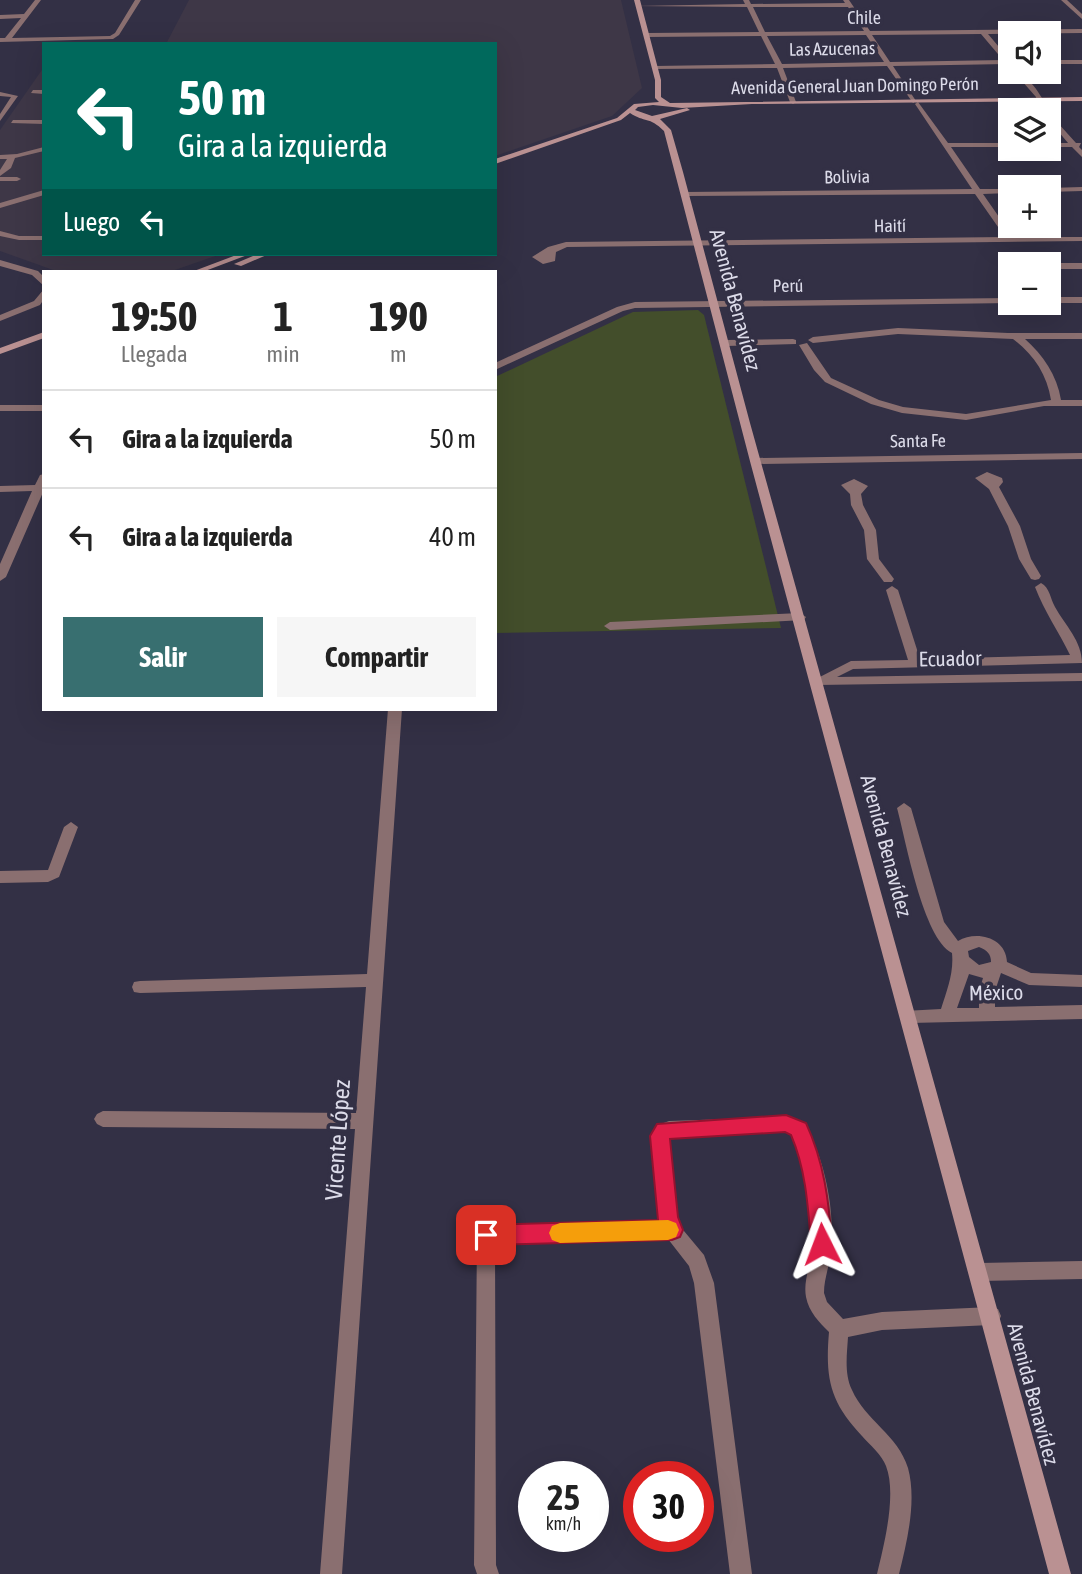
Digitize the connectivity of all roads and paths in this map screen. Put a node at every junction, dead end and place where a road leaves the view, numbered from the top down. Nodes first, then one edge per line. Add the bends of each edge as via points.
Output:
1 (38, 0) edge
2 (138, 0) edge
3 (629, 0) edge
4 (1064, 0) edge
5 (847, 2) edge
6 (638, 3) edge
7 (747, 3) edge
8 (26, 16) junction
9 (0, 17) edge
10 (1082, 17) edge
11 (1082, 30) edge
12 (867, 32) junction
13 (983, 32) junction
14 (763, 33) junction
15 (647, 35) junction
16 (4, 40) edge
17 (998, 50) edge
18 (1061, 62) edge
19 (1082, 62) edge
20 (998, 63) edge
21 (889, 64) junction
22 (778, 65) junction
23 (655, 68) junction
24 (648, 77) dead end
25 (1027, 84) edge
26 (647, 91) dead end
27 (33, 92) dead end
28 (42, 92) edge
29 (0, 94) edge
30 (1038, 98) edge
31 (1061, 100) edge
32 (1082, 100) edge
33 (998, 101) edge
34 (793, 102) junction
35 (916, 102) junction
36 (640, 104) junction
37 (668, 105) junction
38 (632, 111) junction
39 (673, 114) junction
40 (651, 117) junction
41 (0, 119) edge
42 (13, 122) dead end
43 (42, 122) edge
44 (1061, 127) edge
45 (667, 130) junction
46 (947, 145) junction
47 (998, 145) edge
48 (1078, 145) edge
49 (42, 150) edge
50 (1082, 155) edge
51 (0, 157) edge
52 (12, 157) junction
53 (497, 161) edge
54 (497, 168) edge
55 (0, 176) edge
56 (17, 179) dead end
57 (1061, 190) edge
58 (1082, 190) edge
59 (977, 191) junction
60 (998, 191) edge
61 (42, 193) edge
62 (685, 194) junction
63 (0, 206) edge
64 (0, 233) edge
65 (42, 238) edge
66 (1082, 239) edge
67 (1011, 240) junction
68 (699, 245) junction
69 (551, 249) dead end
70 (240, 256) edge
71 (259, 256) edge
72 (0, 263) edge
73 (1061, 266) edge
74 (1082, 266) edge
75 (201, 270) edge
76 (220, 270) edge
77 (42, 281) edge
78 (42, 295) edge
79 (1061, 300) edge
80 (1082, 300) edge
81 (998, 301) edge
82 (714, 305) junction
83 (0, 318) edge
84 (42, 328) edge
85 (42, 336) edge
86 (1015, 336) junction
87 (1082, 336) edge
88 (725, 341) junction
89 (801, 341) junction
90 (0, 343) edge
91 (0, 351) edge
92 (497, 366) edge
93 (1057, 402) junction
94 (1082, 403) edge
95 (0, 408) edge
96 (42, 408) edge
97 (1082, 456) edge
98 (755, 461) junction
99 (41, 483) edge
100 (993, 487) dead end
101 (0, 489) edge
102 (855, 493) dead end
103 (3, 564) edge
104 (0, 577) edge
105 (800, 617) junction
106 (610, 626) dead end
107 (1080, 659) edge
108 (915, 662) junction
109 (1082, 677) edge
110 (818, 681) junction
111 (395, 711) edge
112 (904, 808) dead end
113 (71, 827) dead end
114 (0, 877) edge
115 (961, 954) junction
116 (997, 967) junction
117 (375, 980) junction
118 (1082, 981) edge
119 (140, 987) dead end
120 (1082, 1012) edge
121 (989, 1014) junction
122 (947, 1015) junction
123 (911, 1016) junction
124 (103, 1119) dead end
125 (364, 1121) junction
126 (672, 1230) junction
127 (1082, 1270) edge
128 (979, 1272) junction
129 (990, 1316) junction
130 (839, 1329) junction
131 (331, 1574) edge
132 (488, 1574) edge
133 (741, 1574) edge
134 (888, 1574) edge
135 (1060, 1574) edge

1 - 8 street
2 - 16 street via 111,38
3 - 24 main road
4 - 10 street
5 - 7 street
5 - 12 street
6 - 7 street
6 - 15 main road
7 - 14 street
8 - 9 street
8 - 16 street
11 - 13 street, Chile
12 - 13 street, Chile
12 - 14 street, Chile
12 - 21 street
13 - 17 street
14 - 15 street, Chile
14 - 22 street
15 - 23 main road
18 - 19 street
20 - 21 street, Las Azucenas
21 - 22 street, Las Azucenas
21 - 35 street
22 - 23 street, Las Azucenas
22 - 34 street
23 - 37 main road via 658,98
25 - 30 street
26 - 36 main road
27 - 28 street
29 - 41 street via 15,96
31 - 32 main road, Avenida General Juan Domingo Perón
33 - 35 main road, Avenida General Juan Domingo Perón
34 - 35 main road, Avenida General Juan Domingo Perón
34 - 37 main road, Avenida General Juan Domingo Perón
35 - 39 main road, Avenida General Juan Domingo Perón via 723,106
35 - 46 street
36 - 37 main road, Avenida General Juan Domingo Perón
36 - 38 main road
37 - 39 main road via 675,109
38 - 40 main road
38 - 53 main road
39 - 40 main road, Avenida General Juan Domingo Perón
39 - 45 main road
40 - 45 main road, Avenida Benavídez
40 - 54 main road via 625,121
42 - 43 street
44 - 48 street
45 - 62 main road, Avenida Benavídez
46 - 47 street
46 - 59 street
48 - 50 street
49 - 52 street
51 - 52 street
52 - 55 street
55 - 56 street
57 - 58 street
59 - 60 street, Bolivia
59 - 62 street, Bolivia
59 - 67 street
61 - 63 street
62 - 68 main road, Avenida Benavídez
64 - 65 street
66 - 67 street, Haití
67 - 68 street, Haití
68 - 69 street, Haití via 566,245
68 - 82 main road, Avenida Benavídez
70 - 75 main road
71 - 76 main road
72 - 77 street via 35,273
73 - 74 street
78 - 83 street via 37,303
79 - 80 street
81 - 82 street, Perú
82 - 88 main road, Avenida Benavídez
82 - 92 street, Perú via 628,306
84 - 90 main road
85 - 91 main road
86 - 87 street
86 - 89 street via 898,331
86 - 93 street via 1045,369
88 - 89 street
88 - 98 main road, Avenida Benavídez
89 - 93 street via 828,380 895,408 966,417
93 - 94 street
95 - 96 street
97 - 98 street, Santa Fe
98 - 105 main road, Avenida Benavídez
99 - 101 street
99 - 103 street
100 - 107 street via 1048,606
102 - 108 street via 871,535 873,559 890,585
103 - 104 street
105 - 106 street
105 - 110 main road, Avenida Benavídez
107 - 108 street
108 - 110 street via 851,665
109 - 110 street, Ecuador
110 - 123 main road, Avenida Benavídez
111 - 117 street, Vicente López
112 - 115 street via 936,922 943,937
113 - 114 street via 54,873
115 - 116 street via 976,971
115 - 116 street via 967,943 986,943 999,956
115 - 122 street via 961,973
116 - 118 street via 1029,979
116 - 121 street via 985,1002
117 - 119 street
117 - 125 street, Vicente López
120 - 121 street, México
121 - 122 street, México
122 - 123 street, México
123 - 128 main road, Avenida Benavídez
124 - 125 street
125 - 131 street, Vicente López
126 - 130 street via 660,1136 664,1130 794,1126 803,1136 817,1190 822,1244 816,1301
126 - 132 street via 486,1235
126 - 133 street via 697,1261 704,1283
127 - 128 street
128 - 129 main road, Avenida Benavídez
129 - 130 street via 882,1321
129 - 135 main road, Avenida Benavídez
130 - 134 street via 840,1386 854,1411 893,1457 899,1474

